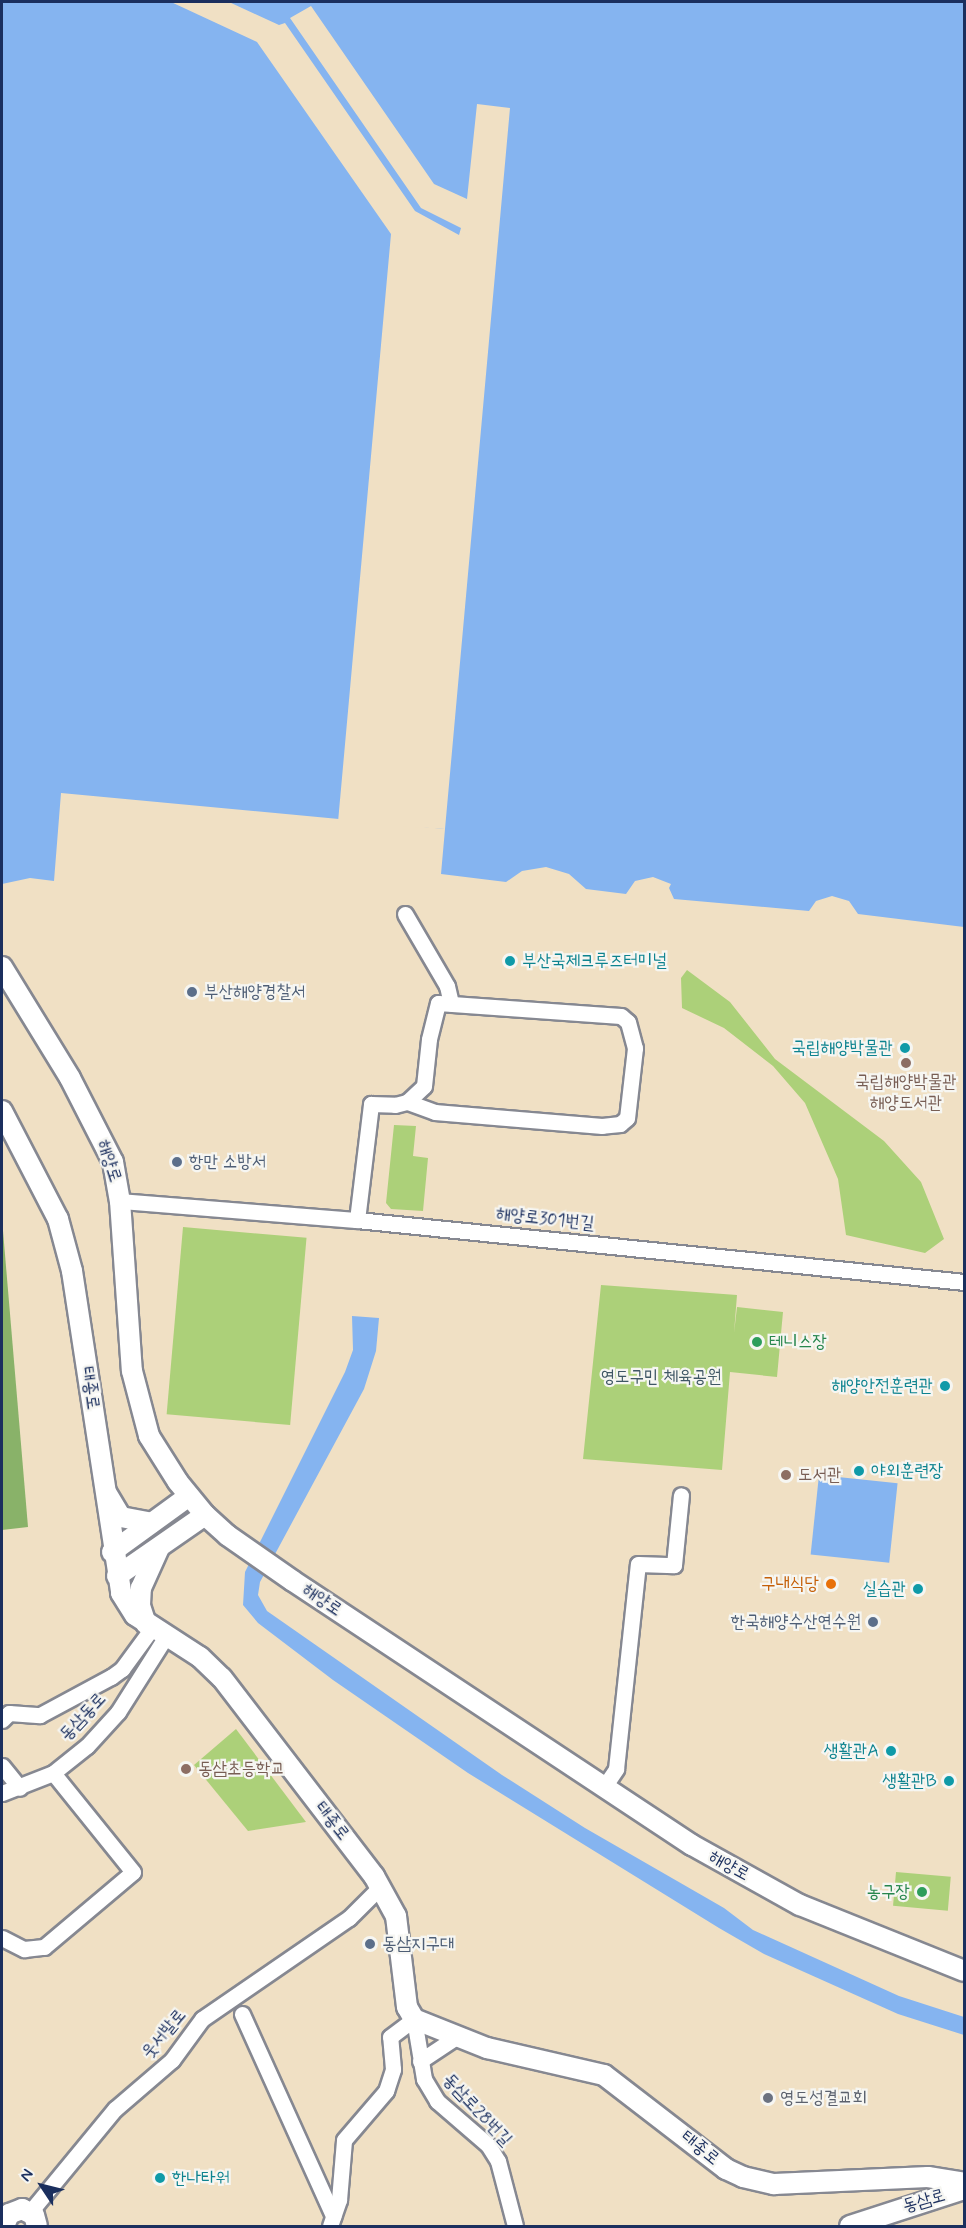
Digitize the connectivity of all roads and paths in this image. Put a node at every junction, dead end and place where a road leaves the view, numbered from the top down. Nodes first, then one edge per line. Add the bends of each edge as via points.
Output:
1 (405, 914) dead end
2 (2, 967) edge
3 (451, 1004) junction
4 (424, 1086) junction
5 (407, 1102) junction
6 (2, 1112) edge
7 (435, 1112) junction
8 (120, 1201) junction
9 (357, 1220) junction
10 (964, 1282) edge
11 (105, 1488) junction
12 (681, 1495) dead end
13 (189, 1496) junction
14 (205, 1515) junction
15 (151, 1523) junction
16 (161, 1545) junction
17 (112, 1552) junction
18 (117, 1576) junction
19 (155, 1629) junction
20 (2, 1720) edge
21 (2, 1766) edge
22 (52, 1773) junction
23 (604, 1787) junction
24 (20, 1788) junction
25 (2, 1793) edge
26 (381, 1886) junction
27 (2, 1938) edge
28 (964, 1971) edge
29 (242, 2014) dead end
30 (414, 2019) junction
31 (456, 2037) junction
32 (420, 2061) junction
33 (964, 2183) edge
34 (964, 2189) edge
35 (34, 2219) edge
36 (4, 2220) edge
37 (332, 2221) edge
38 (515, 2226) edge
39 (850, 2226) edge

1 - 3 street via 447,986
2 - 8 main road, 해양로 via 98,1129 113,1162
3 - 4 street via 438,1003
3 - 7 street via 621,1016 628,1022 635,1048 632,1091 627,1118 612,1127
4 - 5 street
4 - 7 street
5 - 7 street
5 - 9 street via 395,1106 371,1104
6 - 11 main road, 태종로 via 58,1219 74,1281
8 - 9 street, 해양로301번길
8 - 13 main road, 해양로 via 132,1371 149,1436
9 - 10 street, 해양로301번길
11 - 15 main road via 121,1516
11 - 17 main road, 태종로
12 - 23 street via 674,1566 638,1564 616,1769
13 - 14 main road, 해양로
13 - 15 main road
14 - 16 main road
14 - 23 main road, 해양로 via 293,1581
15 - 17 main road
16 - 18 main road
16 - 19 main road via 141,1588 140,1605
17 - 18 main road, 태종로
18 - 19 main road, 태종로 via 125,1600
19 - 20 street via 111,1677 40,1715 9,1713
19 - 22 street, 동삼동로 via 118,1712 87,1746
19 - 26 main road, 태종로 via 200,1658 222,1678
21 - 24 street
22 - 24 street, 동삼동로
22 - 27 street via 134,1872 44,1947 24,1949
23 - 28 main road, 해양로 via 692,1845 800,1905
24 - 25 street, 동삼동로
26 - 30 main road, 태종로 via 396,1916 407,2007
26 - 35 street, 웃서발로 via 349,1918 202,2019 172,2060 106,2119
29 - 37 street
30 - 31 main road, 태종로
30 - 32 street, 동삼로28번길
30 - 37 street via 390,2037 393,2069 386,2091 344,2140
31 - 32 street
31 - 33 main road, 태종로 via 486,2048 604,2075 726,2169 758,2182 928,2177
32 - 38 street, 동삼로28번길 via 430,2093 488,2145 498,2161
34 - 39 main road, 동삼로
35 - 36 main road via 17,2209

